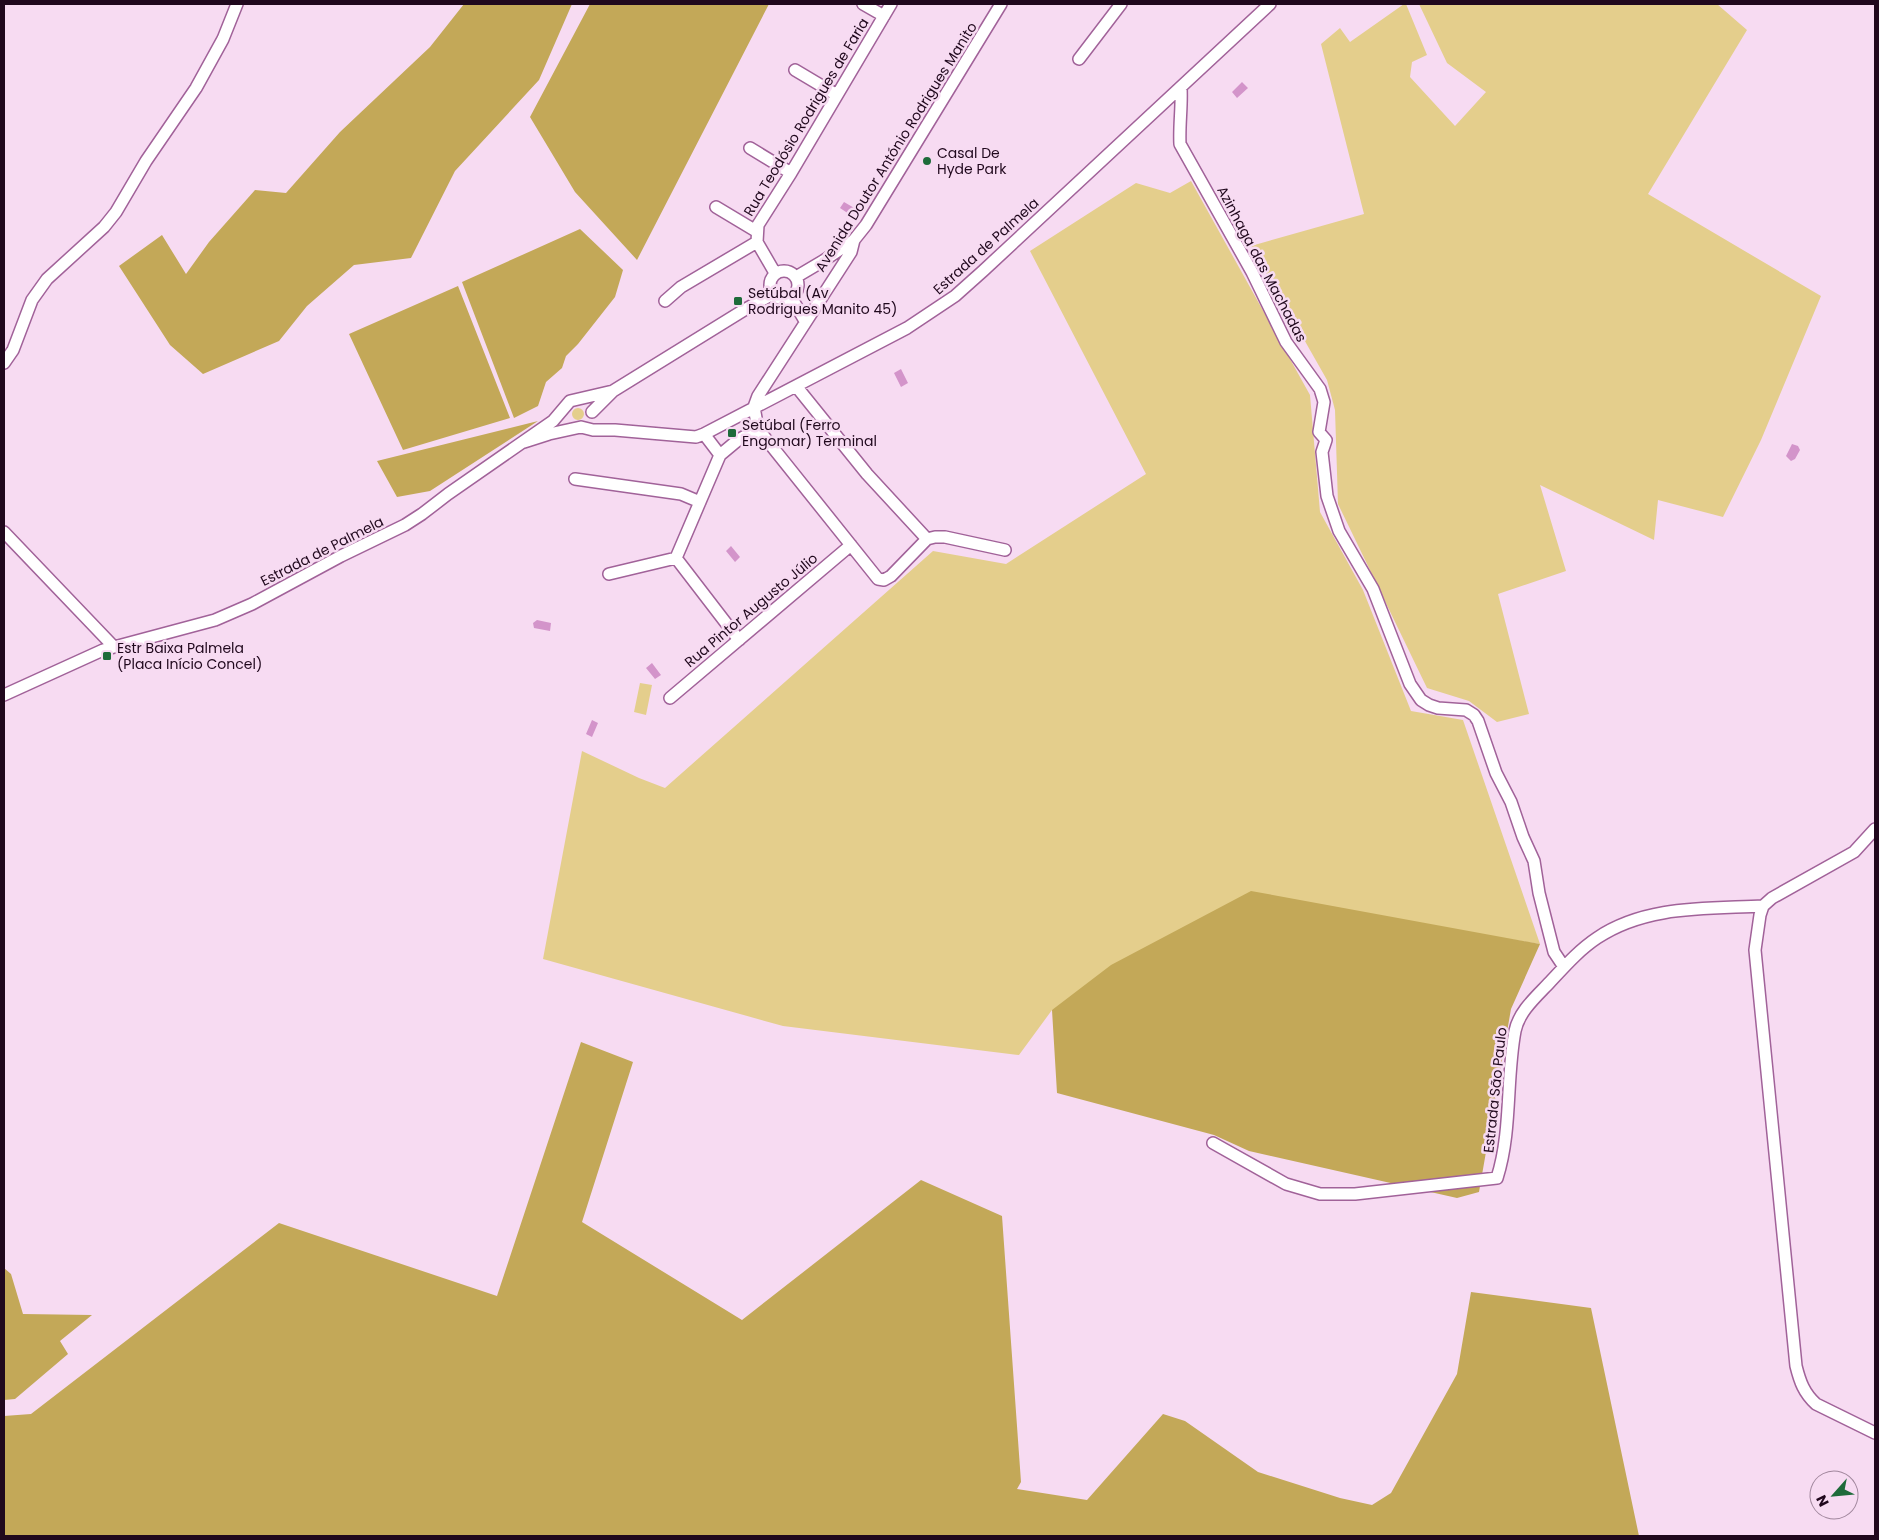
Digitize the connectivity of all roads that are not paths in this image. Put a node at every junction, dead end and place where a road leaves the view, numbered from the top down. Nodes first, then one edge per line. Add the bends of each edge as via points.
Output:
1 (238, 4) edge
2 (863, 4) edge
3 (891, 4) edge
4 (1001, 4) edge
5 (1121, 4) edge
6 (1270, 4) edge
7 (884, 16) junction
8 (1079, 59) dead end
9 (795, 70) dead end
10 (1181, 88) junction
11 (837, 95) junction
12 (750, 148) dead end
13 (791, 173) junction
14 (716, 207) dead end
15 (757, 237) junction
16 (854, 240) junction
17 (775, 273) junction
18 (796, 277) junction
19 (773, 294) junction
20 (791, 297) junction
21 (665, 301) dead end
22 (805, 321) junction
23 (4, 363) edge
24 (796, 386) junction
25 (613, 391) junction
26 (579, 399) junction
27 (564, 407) junction
28 (754, 407) junction
29 (592, 413) junction
30 (578, 428) junction
31 (616, 430) junction
32 (758, 430) junction
33 (704, 434) junction
34 (524, 442) junction
35 (720, 455) junction
36 (575, 479) dead end
37 (700, 502) junction
38 (4, 532) edge
39 (927, 540) junction
40 (851, 545) junction
41 (1005, 550) dead end
42 (676, 558) junction
43 (609, 574) dead end
44 (739, 640) junction
45 (114, 647) junction
46 (4, 695) edge
47 (670, 698) dead end
48 (1875, 830) edge
49 (1763, 906) junction
50 (1564, 967) junction
51 (1213, 1143) dead end
52 (1875, 1433) edge

1 - 23 street via 196,88 116,212 43,284
2 - 7 street
3 - 7 street, Rua Teodósio Rodrigues de Faria
4 - 16 street, Avenida Doutor António Rodrigues Manito
5 - 8 street
6 - 10 street, Estrada de Palmela
7 - 11 street, Rua Teodósio Rodrigues de Faria
9 - 11 street
10 - 24 street, Estrada de Palmela via 955,296 907,328
10 - 50 street, Azinhaga das Machadas via 1180,144 1252,272 1286,342 1320,389 1324,402 1319,432 1326,440 1322,452 1326,496 1339,531 1373,589 1415,693 1428,705 1466,710 1478,721 1496,773 1534,861 1554,952
11 - 13 street, Rua Teodósio Rodrigues de Faria
12 - 13 street
13 - 15 street, Rua Teodósio Rodrigues de Faria via 760,220
14 - 15 street
15 - 17 street
15 - 21 street
16 - 18 street
16 - 22 street, Avenida Doutor António Rodrigues Manito via 851,252
17 - 18 street via 784,270
17 - 19 street via 770,280
18 - 20 street via 797,290
19 - 20 street via 783,299
19 - 25 street
20 - 22 street
22 - 28 street, Avenida Doutor António Rodrigues Manito
24 - 28 street, Estrada de Palmela
24 - 39 street via 867,474
25 - 26 street
25 - 29 street
26 - 27 street
26 - 29 street via 589,405
27 - 30 street via 565,420
27 - 34 street, Estrada de Palmela via 553,421
28 - 32 street
28 - 33 street, Estrada de Palmela
29 - 30 street via 588,423
29 - 31 street, Estrada de Palmela
30 - 31 street, Estrada de Palmela
30 - 34 street, Estrada de Palmela
31 - 33 street, Estrada de Palmela via 690,437
32 - 35 street via 738,440
32 - 40 street
33 - 35 street
34 - 45 street, Estrada de Palmela via 405,525 252,604 215,620
35 - 37 street
36 - 37 street via 681,494
37 - 42 street
38 - 45 street
39 - 40 street via 884,580 878,579
39 - 41 street via 945,537
40 - 44 street, Rua Pintor Augusto Júlio
42 - 43 street
42 - 44 street
44 - 47 street, Rua Pintor Augusto Júlio
45 - 46 street, Estrada de Palmela
48 - 49 street via 1854,852
49 - 50 street, Estrada São Paulo via 1676,911 1633,920 1598,938
49 - 52 street via 1755,950 1796,1366 1800,1383 1816,1404
50 - 51 street, Estrada São Paulo via 1525,1009 1515,1029 1504,1145 1497,1178 1355,1194 1320,1194 1286,1184

